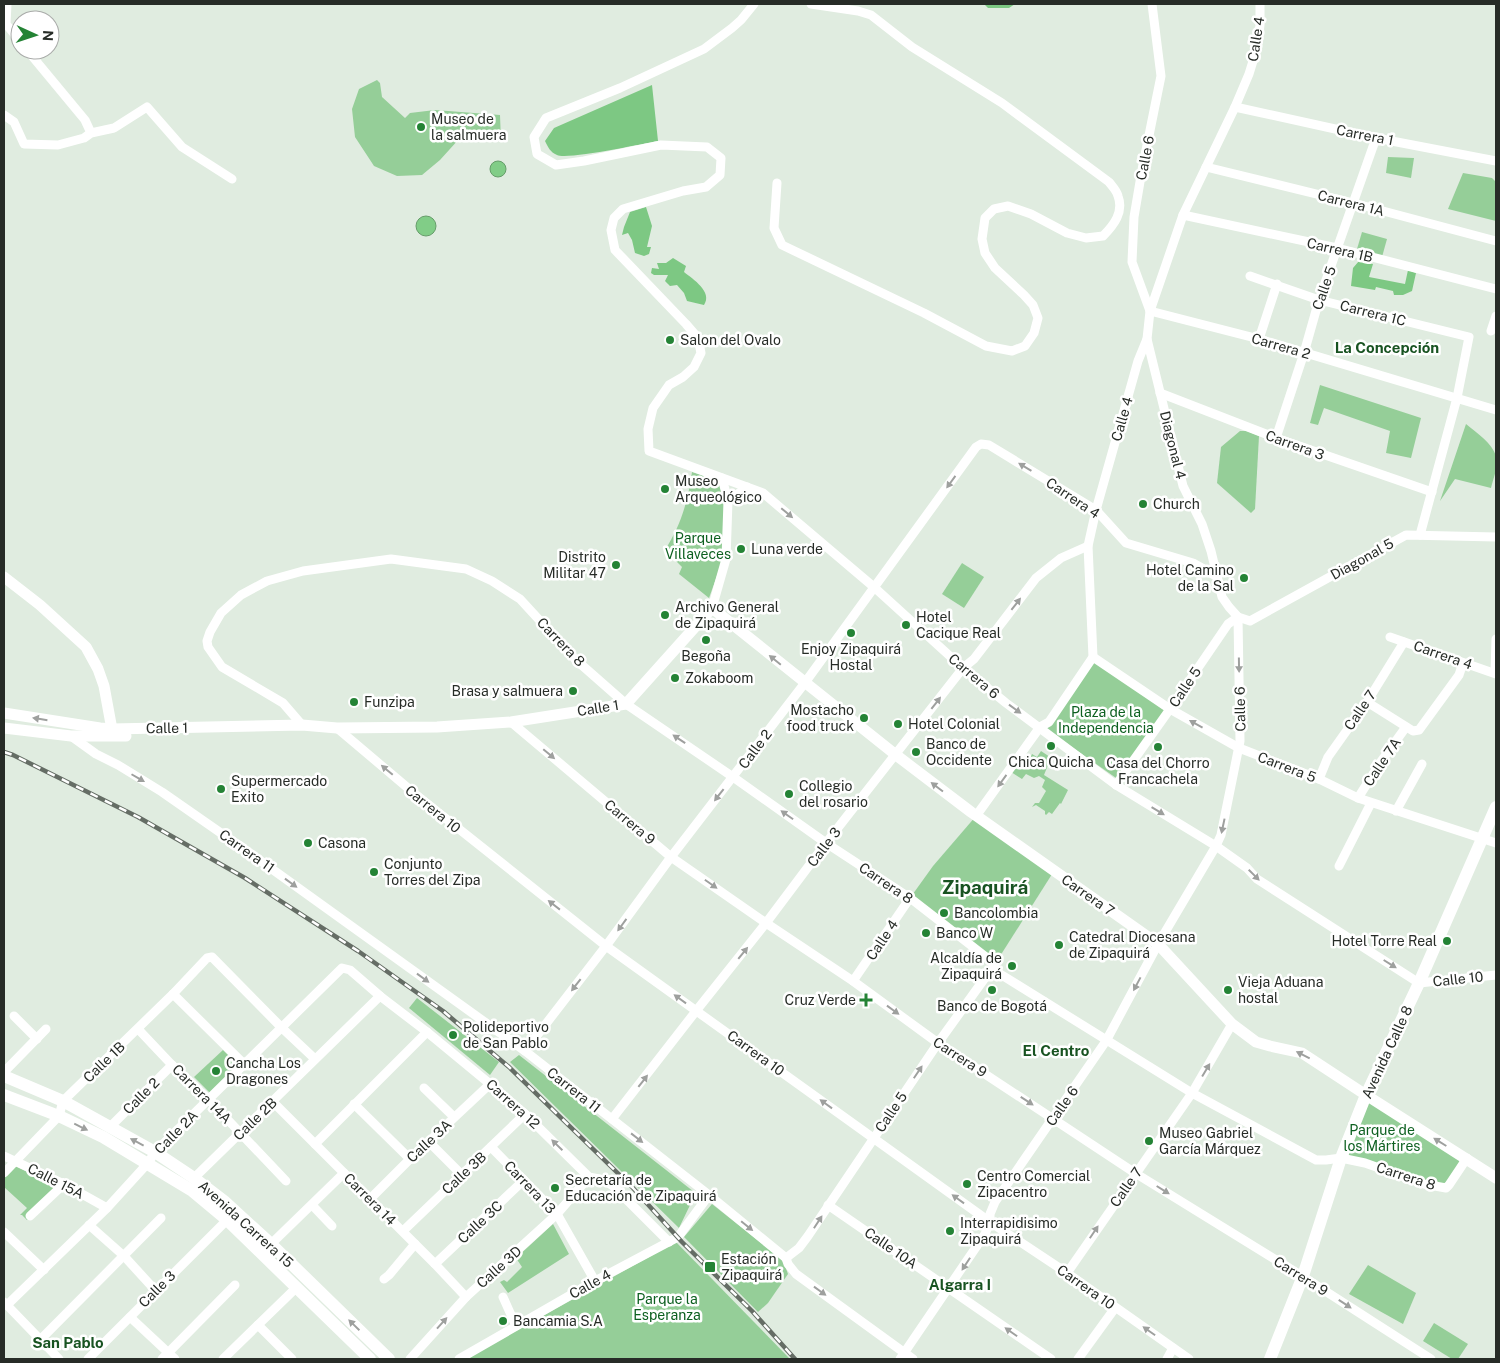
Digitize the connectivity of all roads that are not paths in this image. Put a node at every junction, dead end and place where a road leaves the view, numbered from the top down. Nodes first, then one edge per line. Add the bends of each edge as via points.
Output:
1 (7, 4) edge
2 (754, 4) edge
3 (811, 4) edge
4 (1152, 4) edge
5 (1260, 4) edge
6 (10, 29) edge
7 (35, 60) edge
8 (1235, 108) junction
9 (4, 115) edge
10 (91, 133) junction
11 (1376, 138) junction
12 (1496, 160) edge
13 (1206, 167) junction
14 (232, 179) dead end
15 (777, 183) dead end
16 (1353, 203) junction
17 (1183, 215) junction
18 (1496, 241) edge
19 (1338, 248) junction
20 (1250, 276) dead end
21 (1276, 284) junction
22 (1496, 289) edge
23 (1319, 300) junction
24 (1150, 311) junction
25 (1496, 316) edge
26 (1491, 331) dead end
27 (1147, 339) junction
28 (1260, 339) junction
29 (1304, 352) junction
30 (1160, 393) junction
31 (1456, 398) junction
32 (1496, 410) edge
33 (1276, 438) junction
34 (981, 444) joint
35 (722, 478) junction
36 (747, 487) junction
37 (1432, 492) junction
38 (728, 500) junction
39 (1096, 510) junction
40 (1420, 534) junction
41 (1496, 537) edge
42 (1088, 546) junction
43 (1216, 576) junction
44 (4, 577) edge
45 (875, 588) junction
46 (712, 608) junction
47 (1238, 617) junction
48 (1390, 637) dead end
49 (1496, 639) edge
50 (1404, 642) junction
51 (1093, 657) junction
52 (1463, 662) junction
53 (963, 668) junction
54 (1496, 673) edge
55 (804, 684) junction
56 (1366, 702) junction
57 (626, 704) junction
58 (1170, 709) junction
59 (4, 713) edge
60 (511, 722) junction
61 (302, 725) junction
62 (1040, 727) junction
63 (1406, 727) junction
64 (4, 728) edge
65 (334, 728) junction
66 (97, 732) junction
67 (113, 733) junction
68 (71, 736) junction
69 (1239, 748) junction
70 (96, 754) junction
71 (896, 756) junction
72 (1422, 764) dead end
73 (733, 777) junction
74 (1319, 779) junction
75 (1116, 785) junction
76 (1358, 798) junction
77 (1371, 803) junction
78 (1496, 808) edge
79 (1396, 811) junction
80 (976, 816) junction
81 (1483, 839) junction
82 (826, 843) junction
83 (1496, 843) edge
84 (1216, 846) junction
85 (671, 856) junction
86 (1339, 866) dead end
87 (910, 898) junction
88 (766, 923) junction
89 (1158, 944) junction
90 (606, 946) junction
91 (994, 967) junction
92 (350, 970) joint
93 (1496, 975) edge
94 (853, 981) junction
95 (1419, 983) junction
96 (173, 994) junction
97 (380, 996) junction
98 (696, 1011) junction
99 (14, 1016) dead end
100 (1232, 1024) junction
101 (46, 1028) dead end
102 (282, 1028) junction
103 (138, 1029) junction
104 (427, 1032) junction
105 (37, 1038) junction
106 (1106, 1041) junction
107 (938, 1043) junction
108 (525, 1051) junction
109 (315, 1059) junction
110 (172, 1065) junction
111 (244, 1065) junction
112 (4, 1072) edge
113 (4, 1076) edge
114 (490, 1084) junction
115 (424, 1088) dead end
116 (1192, 1093) junction
117 (4, 1095) edge
118 (1366, 1096) junction
119 (209, 1100) junction
120 (63, 1101) junction
121 (273, 1102) junction
122 (354, 1104) junction
123 (525, 1114) junction
124 (59, 1116) junction
125 (454, 1117) junction
126 (1054, 1118) junction
127 (612, 1119) junction
128 (110, 1127) junction
129 (240, 1133) junction
130 (874, 1138) junction
131 (429, 1142) junction
132 (316, 1144) junction
133 (491, 1147) junction
134 (156, 1152) junction
135 (4, 1156) edge
136 (1340, 1158) junction
137 (1467, 1158) junction
138 (410, 1159) junction
139 (16, 1160) junction
140 (148, 1163) junction
141 (4, 1173) edge
142 (344, 1173) junction
143 (1135, 1173) junction
144 (462, 1175) junction
145 (589, 1176) junction
146 (194, 1178) junction
147 (1496, 1178) edge
148 (524, 1180) junction
149 (286, 1181) dead end
150 (64, 1184) junction
151 (709, 1195) junction
152 (370, 1199) junction
153 (312, 1205) junction
154 (828, 1205) junction
155 (107, 1208) junction
156 (557, 1214) junction
157 (30, 1216) dead end
158 (161, 1218) dead end
159 (227, 1220) junction
160 (990, 1222) junction
161 (89, 1225) junction
162 (332, 1226) dead end
163 (402, 1231) junction
164 (4, 1232) edge
165 (669, 1242) junction
166 (271, 1244) junction
167 (415, 1244) junction
168 (124, 1256) junction
169 (786, 1258) junction
170 (435, 1264) junction
171 (44, 1270) junction
172 (1067, 1273) junction
173 (1303, 1276) junction
174 (384, 1279) dead end
175 (595, 1281) junction
176 (236, 1285) dead end
177 (296, 1288) junction
178 (950, 1289) junction
179 (155, 1290) junction
180 (466, 1297) junction
181 (503, 1297) dead end
182 (5, 1304) edge
183 (1115, 1308) junction
184 (130, 1316) junction
185 (258, 1325) junction
186 (516, 1326) junction
187 (40, 1340) junction
188 (1173, 1348) junction
189 (903, 1356) edge
190 (169, 1357) edge
191 (228, 1357) edge
192 (58, 1359) edge
193 (88, 1359) edge
194 (292, 1359) edge
195 (370, 1359) edge
196 (389, 1359) edge
197 (410, 1359) edge
198 (459, 1359) edge
199 (913, 1359) edge
200 (1051, 1359) edge
201 (1078, 1359) edge
202 (1167, 1359) edge
203 (1189, 1359) edge
204 (1270, 1359) edge
205 (1432, 1359) edge

1 - 6 street via 6,24
2 - 35 street, Carrera 6 via 741,20 704,49 546,118 534,138 536,154 556,165 661,144 707,147 722,158 720,175 706,187 623,209 614,218 611,230 616,250 698,338 701,353 694,367 669,385 653,408 648,429 649,451
3 - 15 street via 870,15 912,47 1002,103 1109,182 1118,195 1120,211 1115,224 1103,236 1086,238 1067,233 1008,206 994,209 985,218 982,239 985,253 995,268 1033,305 1038,318 1025,346 1012,351 986,346 782,245 774,228
4 - 24 street, Calle 6 via 1161,76 1134,217 1132,262
5 - 8 street, Calle 4 via 1257,48
7 - 10 street via 85,120
8 - 11 street, Carrera 1
8 - 13 street, Calle 4
9 - 10 street via 14,122 24,144 58,145
10 - 14 street via 114,128 147,107 182,147
11 - 12 street, Carrera 1
11 - 16 street, Calle 5
13 - 16 street, Carrera 1A
13 - 17 street, Calle 4
16 - 18 street, Carrera 1A
16 - 19 street, Calle 5
17 - 19 street, Carrera 1B
17 - 24 street, Calle 4
19 - 22 street, Carrera 1B
19 - 23 street, Calle 5
20 - 21 street, Carrera 1C
21 - 23 street, Carrera 1C
21 - 28 street
23 - 29 street, Calle 5
23 - 31 street, Carrera 1C via 1469,337
24 - 27 street, Calle 4
24 - 28 street, Carrera 2
25 - 26 street
27 - 30 street, Diagonal 4
27 - 39 street, Calle 4
28 - 29 street, Carrera 2
29 - 31 street, Carrera 2
29 - 33 street, Calle 5
30 - 33 street, Carrera 3
30 - 43 street, Diagonal 4 via 1183,486 1202,524
31 - 32 street, Carrera 2
31 - 37 street
33 - 37 street, Carrera 3
39 -> 34 street, Carrera 4 via 989,445
34 -> 45 street, Calle 2 via 970,454
35 - 36 street, Carrera 6
35 - 38 street, Calle 1
36 - 38 street
36 -> 45 street, Carrera 6 via 763,493
37 - 40 street
38 - 46 street, Calle 1 via 726,559
39 - 42 street, Calle 4
39 - 43 street, Carrera 4 via 1126,543 1193,563
40 - 41 street, Diagonal 5
40 - 47 street, Diagonal 5 via 1406,535 1250,621
42 - 51 street, Calle 4
53 -> 42 street, Calle 3 via 974,659 1036,578 1061,558
43 - 47 street via 1222,597
44 - 67 street via 86,647 104,686
45 - 53 street, Carrera 6
45 - 55 street, Calle 2
55 -> 46 street, Carrera 7
46 - 57 street, Calle 1
47 - 58 street, Calle 5 via 1228,624
47 -> 69 street, Calle 6
48 - 50 street, Carrera 4
49 - 54 street
50 - 52 street, Carrera 4
50 - 56 street, Calle 7
51 - 58 street, Carrera 5
51 - 62 street via 1049,722
52 - 54 street, Carrera 4
52 - 63 street, Calle 7A via 1459,675 1419,730 1413,732
53 -> 62 street, Carrera 6
71 -> 53 street, Calle 3
55 - 71 street, Carrera 7
55 - 73 street, Calle 2
56 - 63 street
56 - 74 street, Calle 7 via 1328,756
57 - 60 street, Calle 1
57 - 61 street, Carrera 8 via 576,660 520,599 492,581 466,569 391,559 303,571 266,581 241,595 221,612 210,632 208,646 222,666 283,703
73 -> 57 street, Carrera 8
69 -> 58 street, Carrera 5
58 - 75 street, Calle 5
66 -> 59 street, Calle 1 via 76,724
60 - 65 street, Calle 1
60 -> 85 street, Carrera 9
61 - 65 street, Calle 1
61 - 67 street, Calle 1
62 - 75 street, Carrera 6
62 -> 80 street
63 - 76 street, Calle 7A
64 - 68 street, Calle 1
65 - 67 street, Calle 1 via 302,733
90 -> 65 street, Carrera 10
66 - 67 street, Calle 1
66 - 68 street, Calle 1
66 - 70 street via 93,746
68 - 70 street, Carrera 11
69 - 74 street, Carrera 5
69 -> 84 street, Calle 6
70 -> 108 street, Carrera 11 via 162,792
80 -> 71 street, Carrera 7
71 - 82 street, Calle 3
72 - 79 street
82 -> 73 street, Carrera 8
73 -> 85 street, Calle 2
74 - 76 street, Carrera 5
75 -> 84 street, Carrera 6
76 - 77 street, Carrera 5
77 - 79 street, Carrera 5
77 - 86 street, Calle 7A
78 - 81 main road, Avenida Calle 8
79 - 81 street, Carrera 5
80 - 89 street, Carrera 7
81 - 83 street, Carrera 5
81 - 95 main road, Avenida Calle 8
82 - 87 street, Carrera 8
82 - 88 street, Calle 3
84 - 89 street, Calle 6
84 -> 95 street via 1257,879
85 -> 88 street, Carrera 9
85 -> 90 street, Calle 2
87 - 91 street, Carrera 8
87 - 94 street, Calle 4
88 - 94 street, Carrera 9
98 -> 88 street, Calle 3
89 - 100 street, Carrera 7
89 -> 106 street, Calle 6
98 -> 90 street, Carrera 10
90 -> 108 street, Calle 2
91 - 106 street, Carrera 8
91 - 107 street, Calle 5
92 - 97 street, Carrera 12
92 - 102 street, Calle 2A via 342,968
93 - 95 street, Calle 10
94 -> 107 street, Carrera 9
95 - 118 main road, Avenida Calle 8
96 - 102 street, Calle 1B via 207,958 212,957
96 - 103 street, Calle 1B
96 - 111 street
97 - 104 street, Carrera 12
97 - 109 street, Calle 2B
127 -> 98 street, Calle 3
130 -> 98 street, Carrera 10
99 - 105 street
116 -> 100 street, Calle 7
118 -> 100 street, Carrera 7 via 1302,1053 1256,1042
101 - 105 street
102 - 109 street
102 - 111 street, Calle 2A
103 - 110 street, Carrera 14A
103 - 120 street, Calle 1B
104 - 114 street, Carrera 12
104 - 122 street
105 - 112 street
106 - 116 street, Carrera 8
106 - 126 street, Calle 6
107 -> 126 street, Carrera 9
130 -> 107 street, Calle 5
108 - 127 street, Carrera 11
109 - 121 street, Calle 2B
110 - 119 street, Carrera 14A
110 - 128 street, Calle 2
111 - 119 street, Calle 2A
113 - 120 main road, Avenida Carrera 15
114 - 123 street, Carrera 12
114 - 125 street, Calle 3A
115 - 125 street
116 - 136 street, Carrera 8 via 1316,1160
116 - 143 street, Calle 7
117 - 124 main road, Avenida Carrera 15
118 - 136 main road, Avenida Calle 8
137 -> 118 street, Carrera 7
119 - 129 street, Carrera 14A
119 - 134 street, Calle 2A
120 - 124 street
120 - 128 main road, Avenida Carrera 15
121 - 129 street, Calle 2B
121 - 132 street, Carrera 14
122 - 132 street
122 - 138 street
123 - 133 street, Calle 3B
145 -> 123 street, Carrera 12
124 - 139 street
124 -> 140 main road, Avenida Carrera 15
125 - 131 street, Calle 3A
126 - 143 street, Carrera 9
126 - 160 street, Calle 6 via 995,1202
127 -> 151 street, Carrera 11
134 -> 128 main road, Avenida Carrera 15
129 - 146 street, Calle 2B
129 - 149 street, Carrera 14A
130 - 154 street, Calle 5
160 -> 130 street, Carrera 10
131 - 138 street, Calle 3A
131 - 144 street
132 - 142 street, Carrera 14
133 - 144 street, Calle 3B
133 - 148 street, Carrera 13
134 - 140 street, Calle 2A
134 - 146 main road, Avenida Carrera 15
135 - 139 street, Calle 15A
136 - 137 street, Carrera 8 via 1365,1162 1424,1184 1446,1188
136 - 173 main road, Avenida Calle 8
137 - 147 street, Carrera 7
138 - 152 street, Calle 3A
139 - 141 street
139 - 150 street, Calle 15A
140 - 155 street, Calle 2A
140 - 159 main road, Avenida Carrera 15 via 191,1190
142 - 152 street, Carrera 14
142 - 153 street
172 -> 143 street, Calle 7
143 -> 173 street, Carrera 9
144 - 163 street, Calle 3B
145 - 156 street, Calle 3D
145 - 165 street, Carrera 12 via 612,1186
146 - 166 main road, Avenida Carrera 15
148 - 156 street, Carrera 13
148 - 170 street, Calle 3C
150 - 155 street, Calle 15A
150 - 157 street
151 - 165 street, Calle 4 via 678,1237
151 -> 169 street, Carrera 11
152 - 163 street, Carrera 14
153 - 162 street
153 - 166 street
169 -> 154 street, Calle 5 via 799,1248
154 - 178 street, Calle 10A
155 - 161 street, Calle 2A
156 - 175 street, Carrera 13
156 - 180 street, Calle 3D
158 - 168 street
159 - 177 main road, Avenida Carrera 15
159 - 179 street, Calle 3
160 - 172 street, Carrera 10
160 -> 178 street, Calle 6
161 - 168 street
161 - 171 street, Calle 2A
163 - 167 street, Carrera 14
164 - 171 street
165 - 175 street, Calle 4
196 -> 166 main road, Avenida Carrera 15
167 - 170 street, Carrera 14
167 - 174 street
168 - 179 street
168 - 187 street
169 -> 189 street, Carrera 11 via 796,1274
170 - 180 street, Carrera 14
171 - 182 street, Calle 2A
172 - 183 street, Carrera 10
173 - 204 main road, Avenida Calle 8
173 -> 205 street, Carrera 9
175 - 186 street, Calle 4
176 - 190 street
177 - 185 street
177 - 195 main road, Avenida Carrera 15
178 - 189 street, Calle 6
200 -> 178 street, Calle 10A
179 - 184 street, Calle 3
197 -> 180 street, Calle 3D
181 - 186 street
182 - 187 street
188 -> 183 street, Carrera 10
183 - 201 street
184 - 190 street
184 - 193 street, Calle 3
185 - 191 street
185 - 194 street
186 - 198 street, Calle 4
187 - 192 street
188 - 202 street
188 - 203 street, Carrera 10
189 - 199 street, Carrera 11

